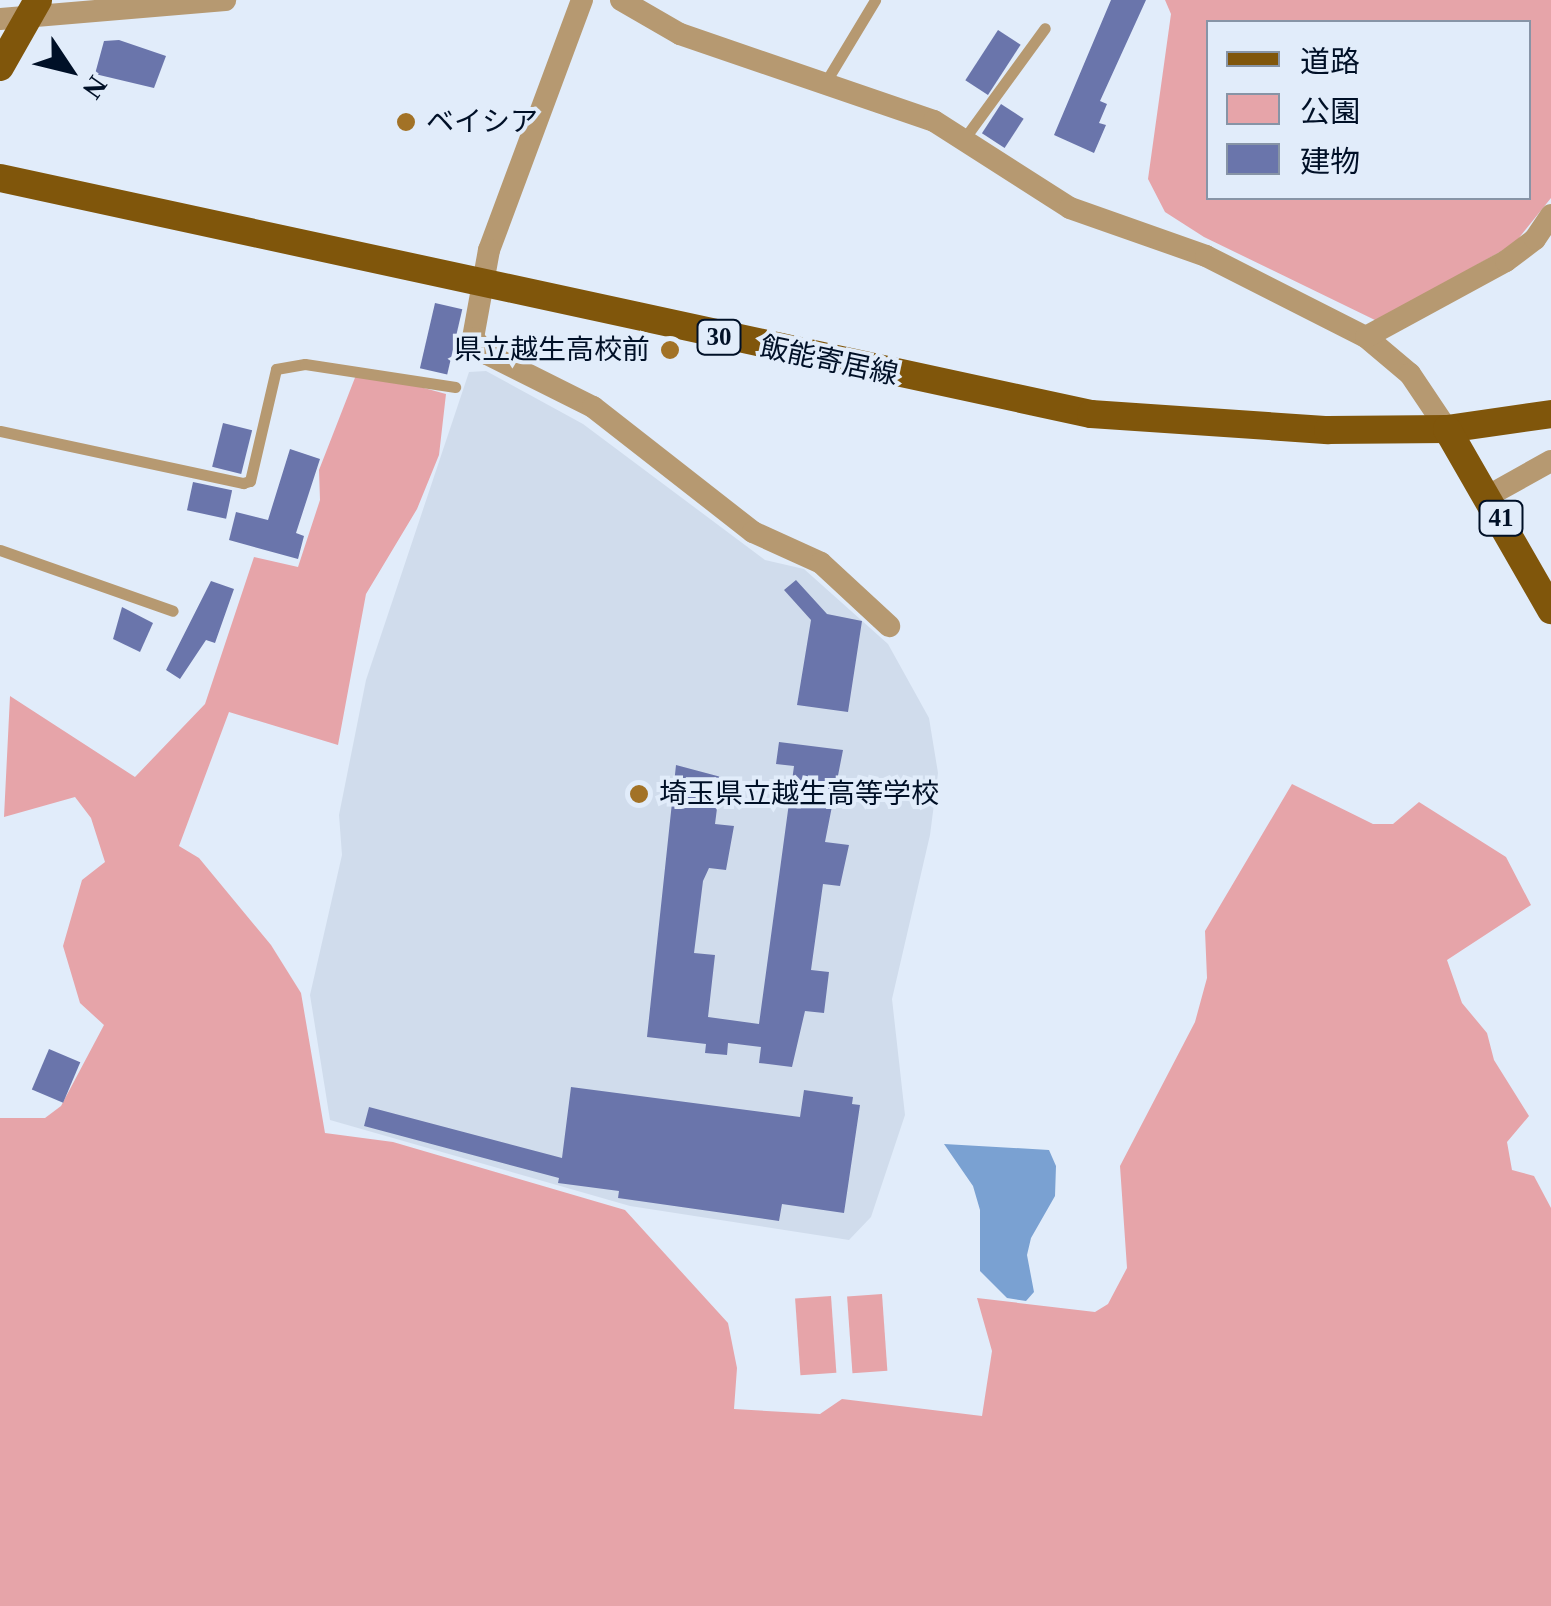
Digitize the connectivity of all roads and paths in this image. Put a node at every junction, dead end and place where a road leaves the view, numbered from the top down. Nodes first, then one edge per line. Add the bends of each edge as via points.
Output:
1 (225, 0) edge
2 (582, 0) edge
3 (621, 0) edge
4 (875, 0) edge
5 (34, 9) edge
6 (0, 19) edge
7 (1045, 28) dead end
8 (0, 67) edge
9 (824, 82) junction
10 (964, 139) junction
11 (0, 178) edge
12 (1551, 215) edge
13 (482, 285) junction
14 (1366, 337) junction
15 (455, 387) dead end
16 (1551, 414) edge
17 (1447, 428) junction
18 (0, 431) edge
19 (1551, 461) edge
20 (1488, 496) junction
21 (0, 550) edge
22 (1551, 610) edge
23 (173, 611) dead end
24 (889, 626) dead end

1 - 5 street
2 - 13 street
3 - 9 street via 680,34
4 - 9 lane
5 - 6 street
5 - 8 main road
7 - 10 lane
9 - 10 street via 934,121
10 - 14 street via 1070,208 1206,256
11 - 13 main road, 飯能寄居線 / 30
12 - 14 street via 1535,239 1506,262
13 - 17 main road, 飯能寄居線 / 30 via 1090,414 1234,428
13 - 24 street via 473,338 478,347 593,408 753,532 821,563
14 - 17 street via 1410,374
15 - 18 lane via 305,364 276,369 250,481 244,483
16 - 17 main road, 飯能寄居線 / 30
17 - 20 main road, 41
19 - 20 street
20 - 22 main road, 41
21 - 23 lane

